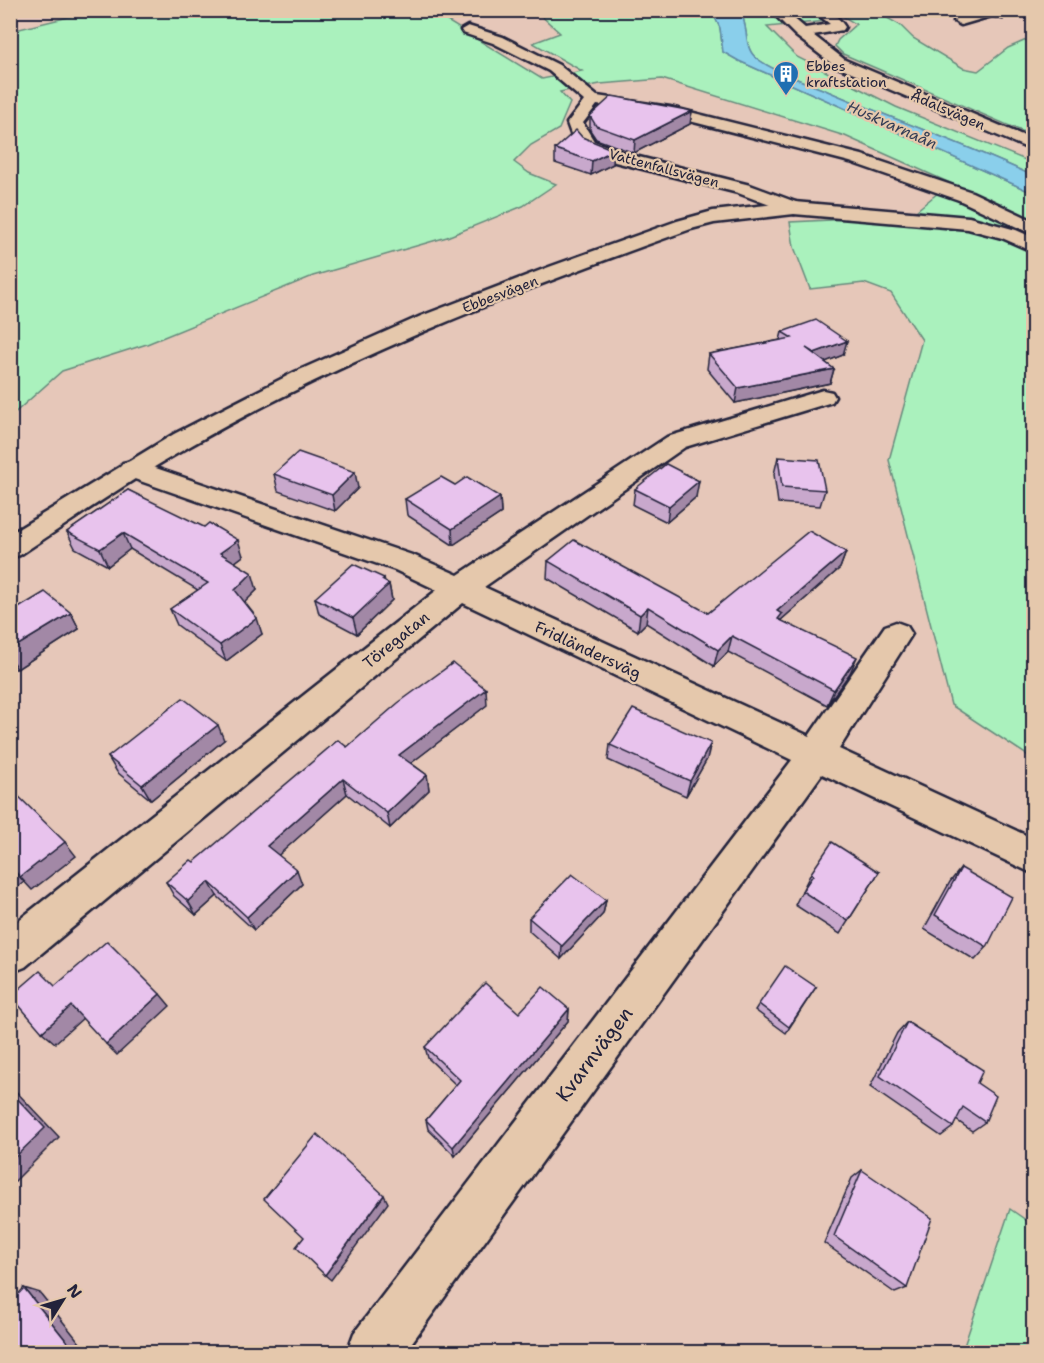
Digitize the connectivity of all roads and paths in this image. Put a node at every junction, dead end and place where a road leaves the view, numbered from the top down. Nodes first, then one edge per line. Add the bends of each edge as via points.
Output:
1 (776, 10) edge
2 (818, 10) edge
3 (1006, 10) edge
4 (961, 21) dead end
5 (468, 30) dead end
6 (801, 33) junction
7 (593, 100) junction
8 (1034, 146) edge
9 (794, 208) junction
10 (1034, 229) edge
11 (1034, 246) edge
12 (823, 397) dead end
13 (132, 469) junction
14 (10, 548) edge
15 (458, 590) junction
16 (896, 634) dead end
17 (816, 755) junction
18 (1034, 856) edge
19 (10, 954) edge
20 (373, 1353) edge

1 - 6 street, Ådalsvägen
2 - 6 street via 838,27
3 - 4 street
5 - 7 street via 554,68
6 - 8 street, Ådalsvägen via 840,63
7 - 9 street, Vattenfallsvägen via 575,123 588,145 621,158 744,189
7 - 10 street via 642,104 859,160 976,200
9 - 11 street, Ebbesvägen via 969,223
9 - 13 street, Ebbesvägen via 684,225 417,326 216,423
12 - 15 street, Töregatan via 676,442
13 - 14 street, Ebbesvägen
13 - 15 street, Fridländersväg via 405,563
15 - 17 street, Fridländersväg
15 - 19 street, Töregatan
16 - 17 street, Kvarnvägen
17 - 18 street, Fridländersväg
17 - 20 street, Kvarnvägen

